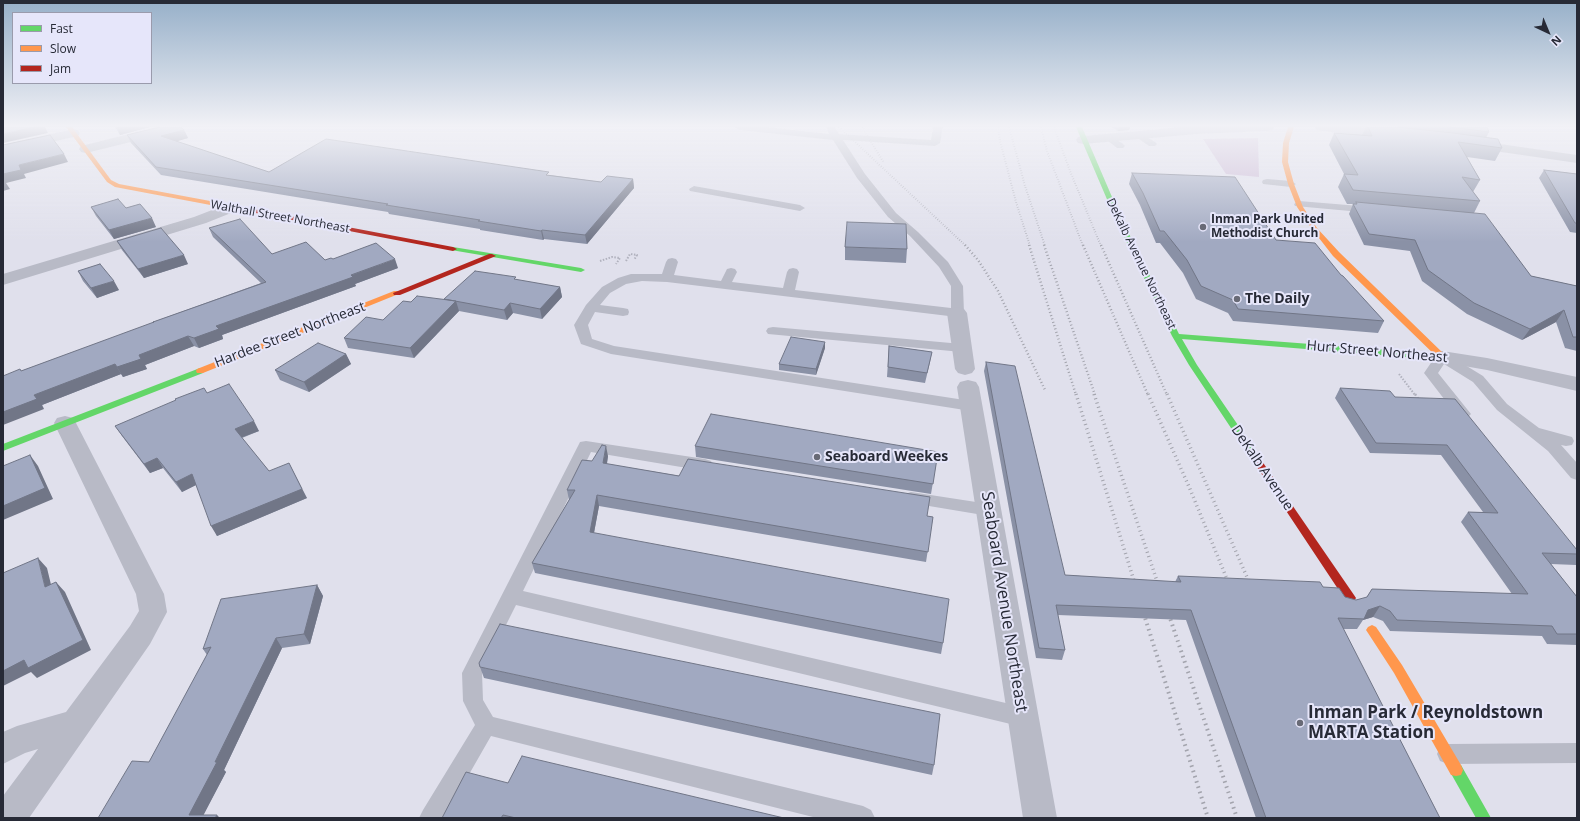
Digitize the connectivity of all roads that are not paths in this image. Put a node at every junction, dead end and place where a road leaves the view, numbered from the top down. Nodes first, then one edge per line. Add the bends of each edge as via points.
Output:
1 (98, 165) edge
2 (854, 165) edge
3 (1095, 165) edge
4 (1286, 165) edge
5 (1267, 182) dead end
6 (1291, 184) junction
7 (694, 189) dead end
8 (1299, 204) junction
9 (230, 208) junction
10 (800, 208) dead end
11 (1384, 211) edge
12 (492, 256) junction
13 (672, 262) dead end
14 (582, 270) dead end
15 (731, 272) dead end
16 (793, 272) dead end
17 (667, 278) junction
18 (3, 280) edge
19 (725, 285) junction
20 (788, 293) junction
21 (591, 308) junction
22 (623, 312) dead end
23 (957, 313) junction
24 (773, 331) dead end
25 (1176, 336) junction
26 (962, 348) junction
27 (1442, 357) junction
28 (1577, 384) edge
29 (968, 387) junction
30 (65, 424) junction
31 (1475, 429) edge
32 (1533, 432) junction
33 (1566, 441) dead end
34 (3, 448) edge
35 (719, 467) edge
36 (1577, 474) edge
37 (892, 495) edge
38 (989, 510) junction
39 (512, 596) junction
40 (1350, 598) edge
41 (1372, 630) dead end
42 (1023, 718) junction
43 (76, 723) junction
44 (486, 725) junction
45 (3, 749) edge
46 (1577, 753) edge
47 (1448, 754) junction
48 (8, 818) edge
49 (431, 818) edge
50 (863, 818) edge
51 (1040, 818) edge
52 (1484, 818) edge

1 - 9 street, Walthall Street Northeast via 117,186
2 - 23 lane via 892,215 931,250 944,266 957,286
3 - 25 street, DeKalb Avenue Northeast
4 - 6 street
5 - 6 lane
6 - 8 street
7 - 10 lane
8 - 11 lane
8 - 27 street via 1315,229 1336,254
9 - 12 street, Walthall Street Northeast
9 - 18 street via 200,220
12 - 14 street
12 - 30 street, Hardee Street Northeast
13 - 17 lane
15 - 19 lane
16 - 20 lane
17 - 19 lane
17 - 21 lane via 642,277 622,281 606,290
19 - 20 lane
20 - 23 lane
21 - 22 lane
21 - 29 lane via 580,325 586,341 611,350
23 - 26 street, Seaboard Avenue Northeast
24 - 26 lane
25 - 27 street, Hurt Street Northeast
25 - 40 street, DeKalb Avenue
26 - 29 street, Seaboard Avenue Northeast
27 - 28 street, Hurt Street Northeast
27 - 31 lane via 1431,373
27 - 32 lane via 1478,379 1502,407
29 - 38 street, Seaboard Avenue Northeast
30 - 34 street, Hardee Street Northeast
30 - 43 street via 150,594 153,612 140,635
32 - 33 lane
32 - 36 lane via 1554,448
35 - 39 lane via 586,446
37 - 38 lane
38 - 42 street, Seaboard Avenue Northeast
39 - 42 lane
39 - 44 lane via 472,673 473,701
41 - 47 street
42 - 51 street, Seaboard Avenue Northeast
43 - 45 street via 17,741
43 - 48 street
44 - 49 lane
44 - 50 lane
46 - 47 lane
47 - 52 street

